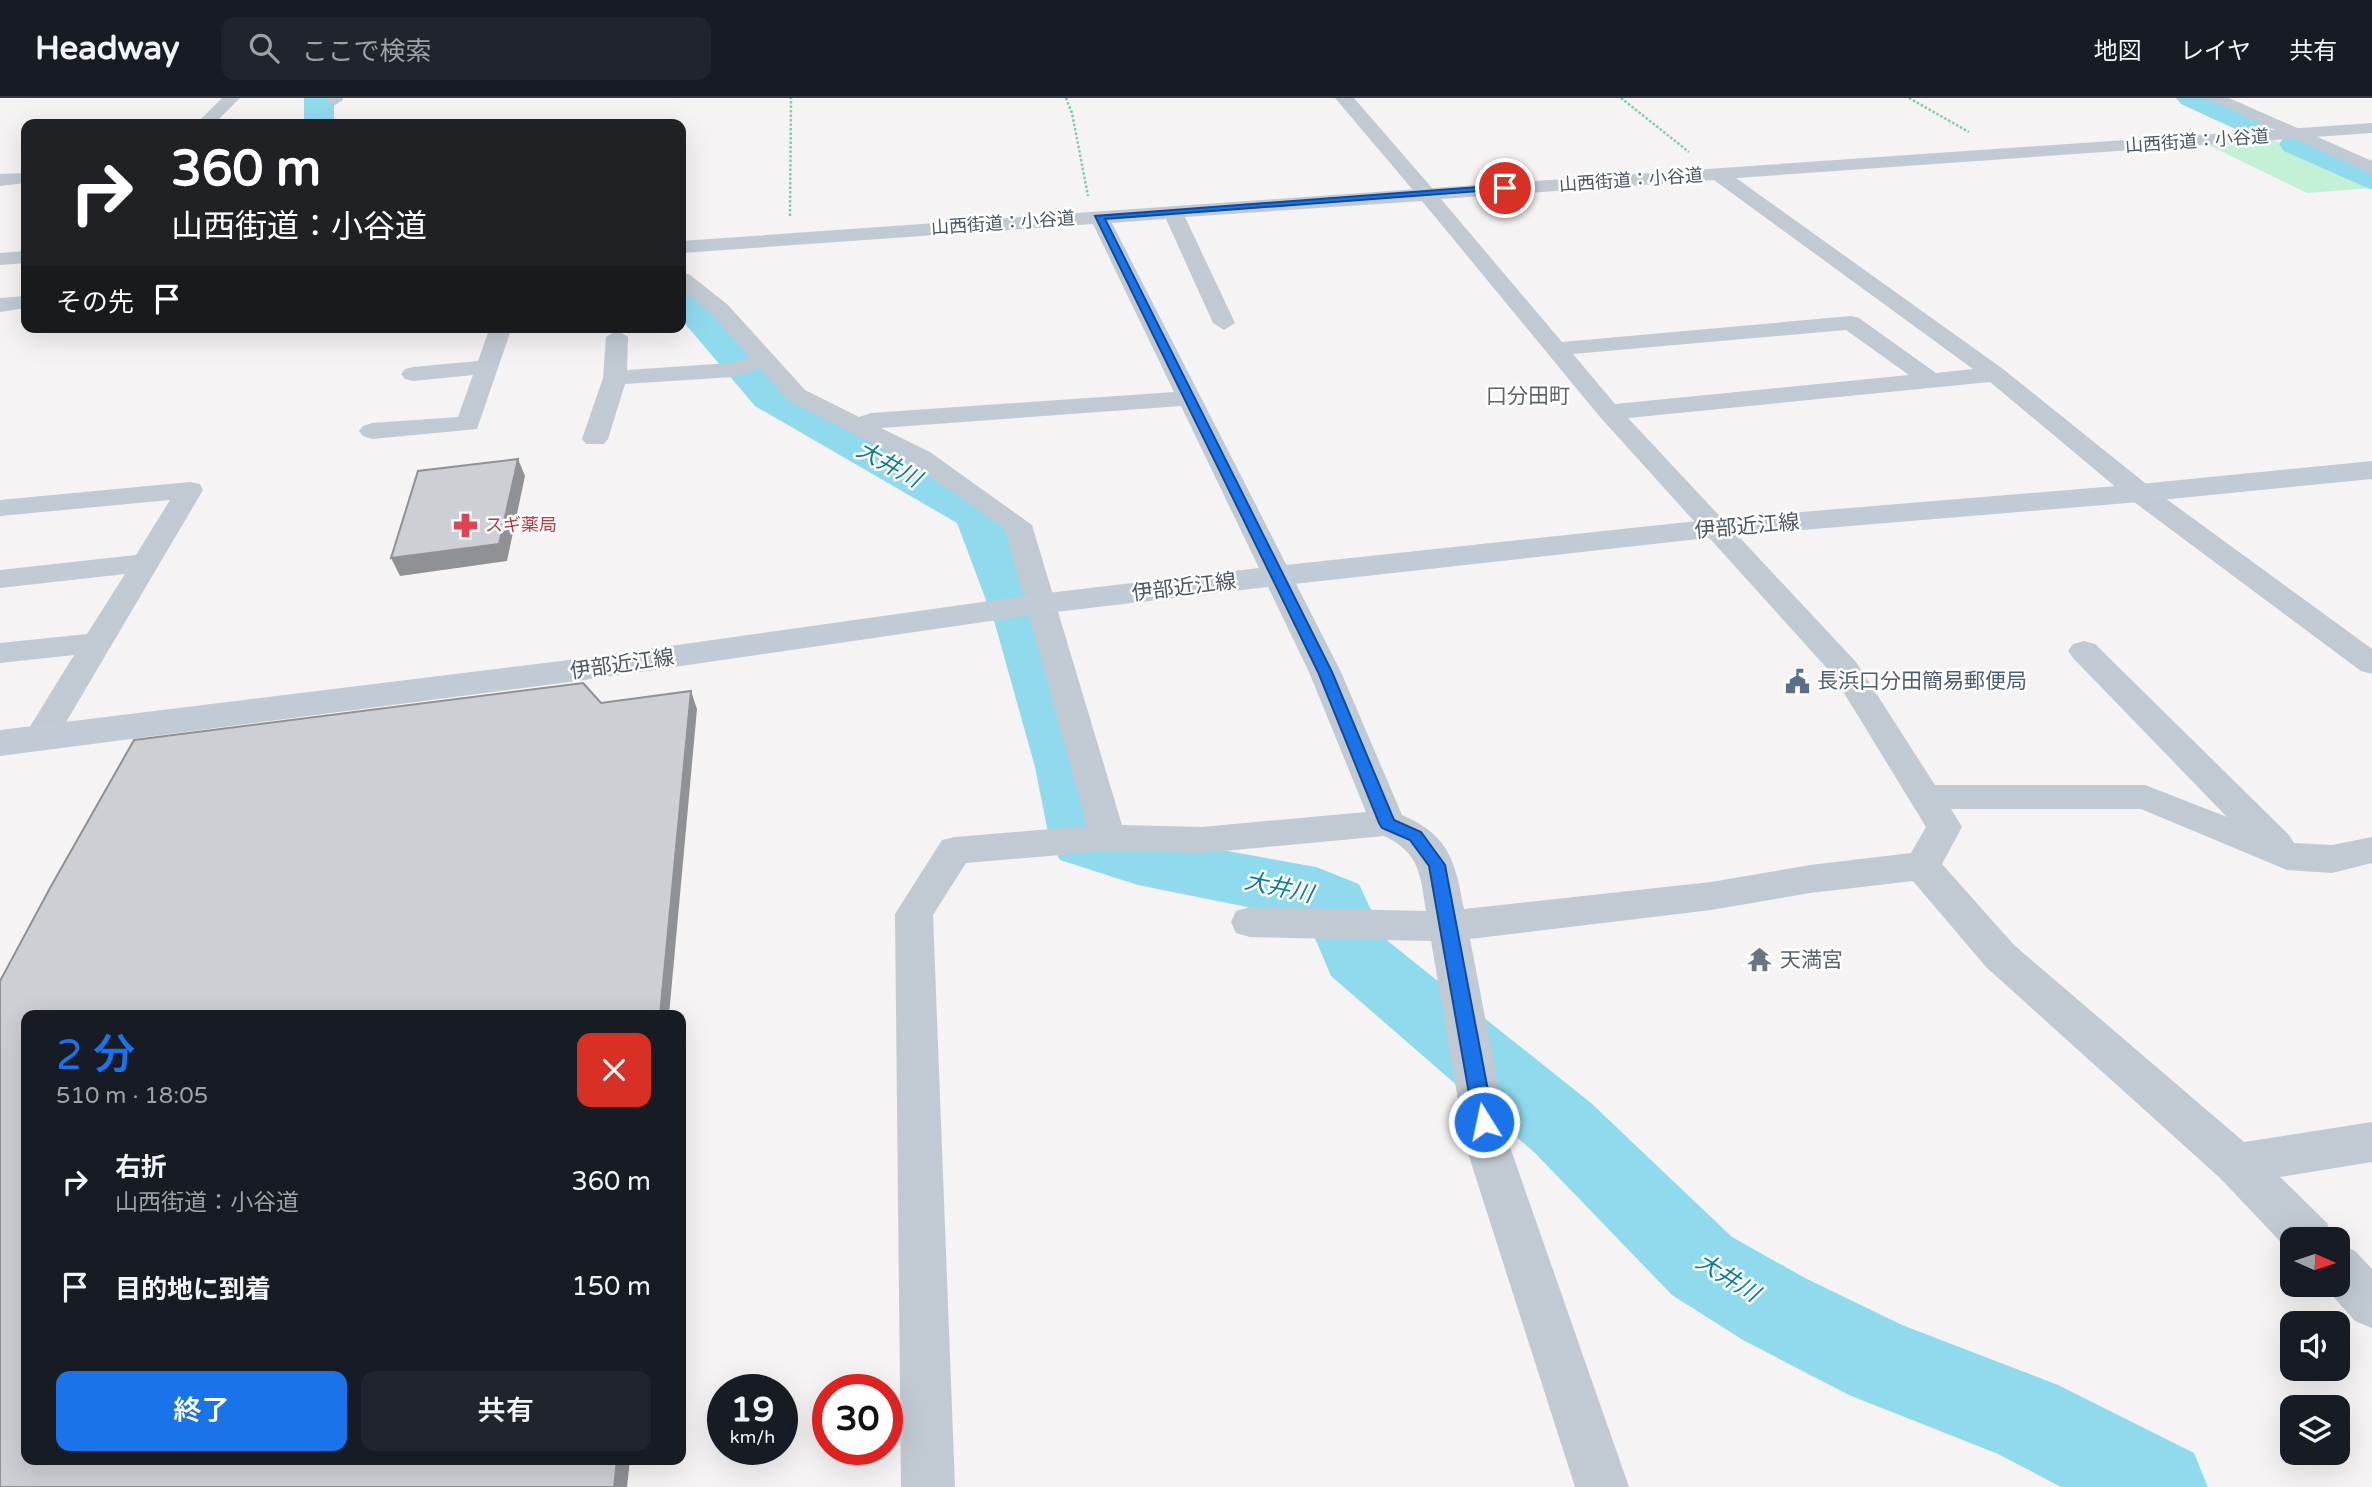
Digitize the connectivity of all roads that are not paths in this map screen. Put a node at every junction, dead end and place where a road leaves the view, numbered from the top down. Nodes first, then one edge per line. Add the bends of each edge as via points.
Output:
1 (232, 98) edge
2 (1344, 98) edge
3 (2214, 98) edge
4 (209, 119) edge
5 (2372, 128) edge
6 (2295, 133) junction
7 (2372, 168) edge
8 (1718, 174) junction
9 (21, 178) edge
10 (0, 180) edge
11 (1425, 192) junction
12 (1172, 211) junction
13 (1096, 216) junction
14 (686, 247) edge
15 (21, 257) edge
16 (0, 259) edge
17 (686, 282) edge
18 (21, 303) edge
19 (0, 305) edge
20 (1224, 323) dead end
21 (498, 333) edge
22 (617, 337) dead end
23 (1557, 349) junction
24 (762, 361) junction
25 (487, 367) junction
26 (413, 374) dead end
27 (1995, 374) junction
28 (615, 378) junction
29 (1932, 381) junction
30 (1187, 398) junction
31 (1609, 412) junction
32 (860, 427) junction
33 (372, 431) dead end
34 (595, 439) dead end
35 (2372, 470) edge
36 (2140, 493) junction
37 (0, 508) edge
38 (1716, 528) junction
39 (145, 564) junction
40 (1276, 576) junction
41 (0, 579) edge
42 (1039, 604) junction
43 (98, 643) junction
44 (2084, 651) dead end
45 (0, 653) edge
46 (2372, 664) edge
47 (40, 738) junction
48 (0, 743) edge
49 (1926, 797) junction
50 (1388, 823) junction
51 (1108, 838) junction
52 (2372, 850) edge
53 (2287, 856) junction
54 (1922, 866) junction
55 (1250, 922) dead end
56 (1448, 926) junction
57 (2372, 1142) edge
58 (2236, 1164) junction
59 (2298, 1227) edge
60 (2350, 1281) edge
61 (2372, 1304) edge
62 (928, 1487) edge
63 (1602, 1487) edge

1 - 4 street
2 - 11 street
3 - 6 street
5 - 6 street, 山西街道：小谷道
6 - 7 street
6 - 8 street, 山西街道：小谷道
8 - 11 street, 山西街道：小谷道
8 - 27 street
9 - 10 street
11 - 12 street, 山西街道：小谷道
11 - 23 street
12 - 13 street, 山西街道：小谷道
12 - 20 street
13 - 14 street, 山西街道：小谷道
13 - 30 street
15 - 16 street
17 - 24 street via 720,310
18 - 19 street
21 - 25 street
22 - 28 street
23 - 29 street via 1851,323
23 - 31 street
24 - 28 street via 733,370
24 - 32 street via 796,395
25 - 26 street
25 - 33 street via 468,424
27 - 29 street
27 - 36 street
28 - 34 street
29 - 31 street
30 - 32 street via 871,421
30 - 40 street
31 - 38 street
32 - 42 street via 921,458 1018,525
35 - 36 main road, 伊部近江線
36 - 38 main road, 伊部近江線
36 - 46 street
37 - 39 street via 190,490
38 - 40 main road, 伊部近江線
38 - 49 street via 1845,669
39 - 41 street
39 - 43 street
40 - 42 main road, 伊部近江線
40 - 50 street via 1325,672
42 - 47 main road, 伊部近江線 via 577,670
42 - 51 street
43 - 45 street
43 - 47 street
44 - 53 street
47 - 48 main road, 伊部近江線
49 - 53 street via 2145,797
49 - 54 street via 1944,827
50 - 51 street via 1202,840
50 - 56 street via 1416,836 1437,865
51 - 62 street via 955,850 914,914
52 - 53 street via 2332,859
54 - 56 street
54 - 58 street via 2000,956
55 - 56 street
56 - 63 street via 1488,1147
57 - 58 street
58 - 59 street
60 - 61 street

